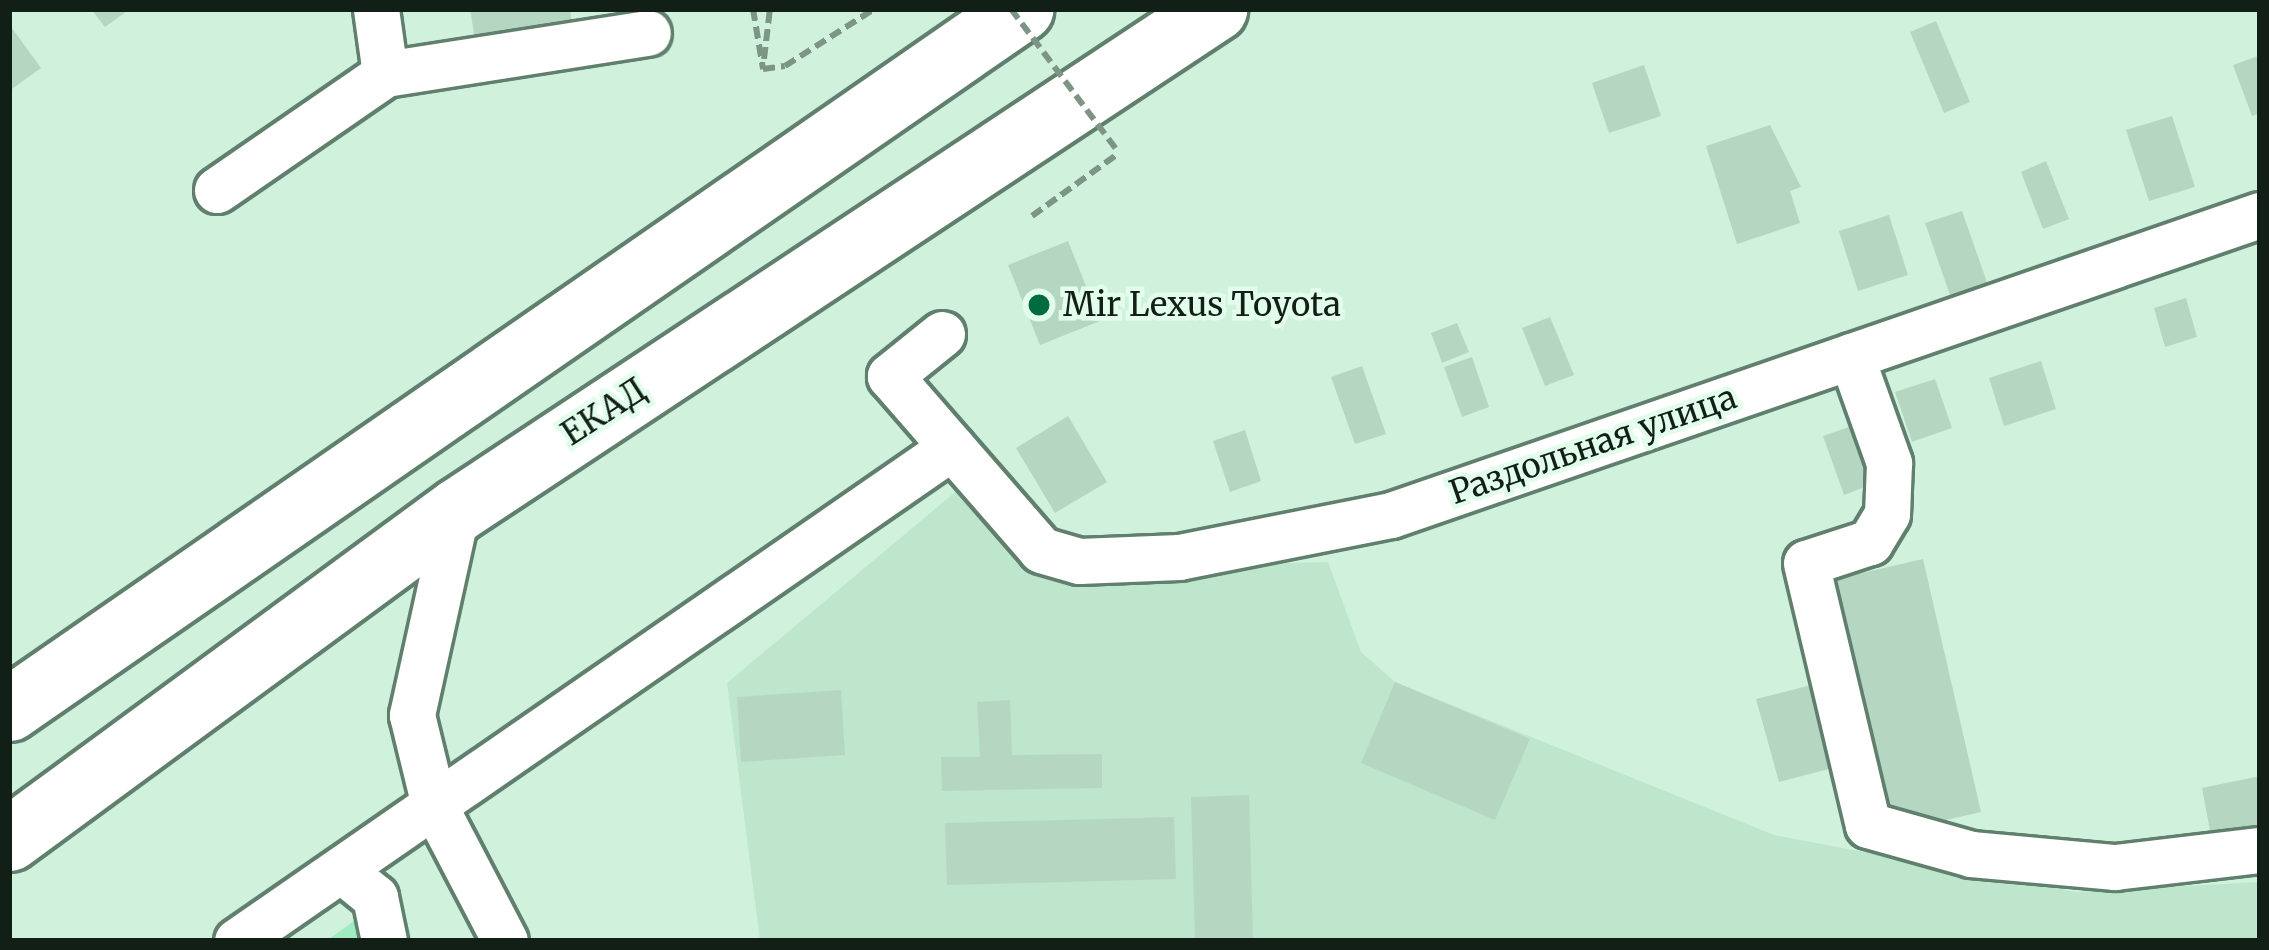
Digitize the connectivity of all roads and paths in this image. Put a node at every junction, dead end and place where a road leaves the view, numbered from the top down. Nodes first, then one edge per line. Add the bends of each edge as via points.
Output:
1 (376, 9) edge
2 (753, 9) edge
3 (770, 9) edge
4 (874, 9) edge
5 (1011, 9) edge
6 (1021, 9) edge
7 (1215, 9) edge
8 (648, 33) dead end
9 (763, 69) junction
10 (385, 74) junction
11 (217, 190) dead end
12 (2260, 215) edge
13 (1032, 216) dead end
14 (943, 334) dead end
15 (1851, 356) junction
16 (952, 447) junction
17 (457, 510) junction
18 (9, 709) edge
19 (434, 805) junction
20 (9, 839) edge
21 (2260, 850) edge
22 (344, 872) junction
23 (237, 941) edge
24 (384, 941) edge
25 (505, 941) edge

1 - 10 street
2 - 9 path
3 - 9 path
4 - 9 path via 785,66
5 - 13 path, bridge via 1120,153
6 - 18 highway
7 - 17 highway, ЕКАД
8 - 10 street
10 - 11 street
12 - 15 street, Раздольная улица
14 - 16 street, Раздольная улица via 890,376
15 - 16 street, Раздольная улица via 1391,515 1179,557 1079,561 1041,550
15 - 21 street via 1889,463 1887,514 1870,542 1805,562 1868,825 1971,854 2115,867
16 - 19 street
17 - 19 street via 412,715
17 - 20 highway, ЕКАД
19 - 22 street
19 - 25 street
22 - 23 street
22 - 24 street via 375,897

